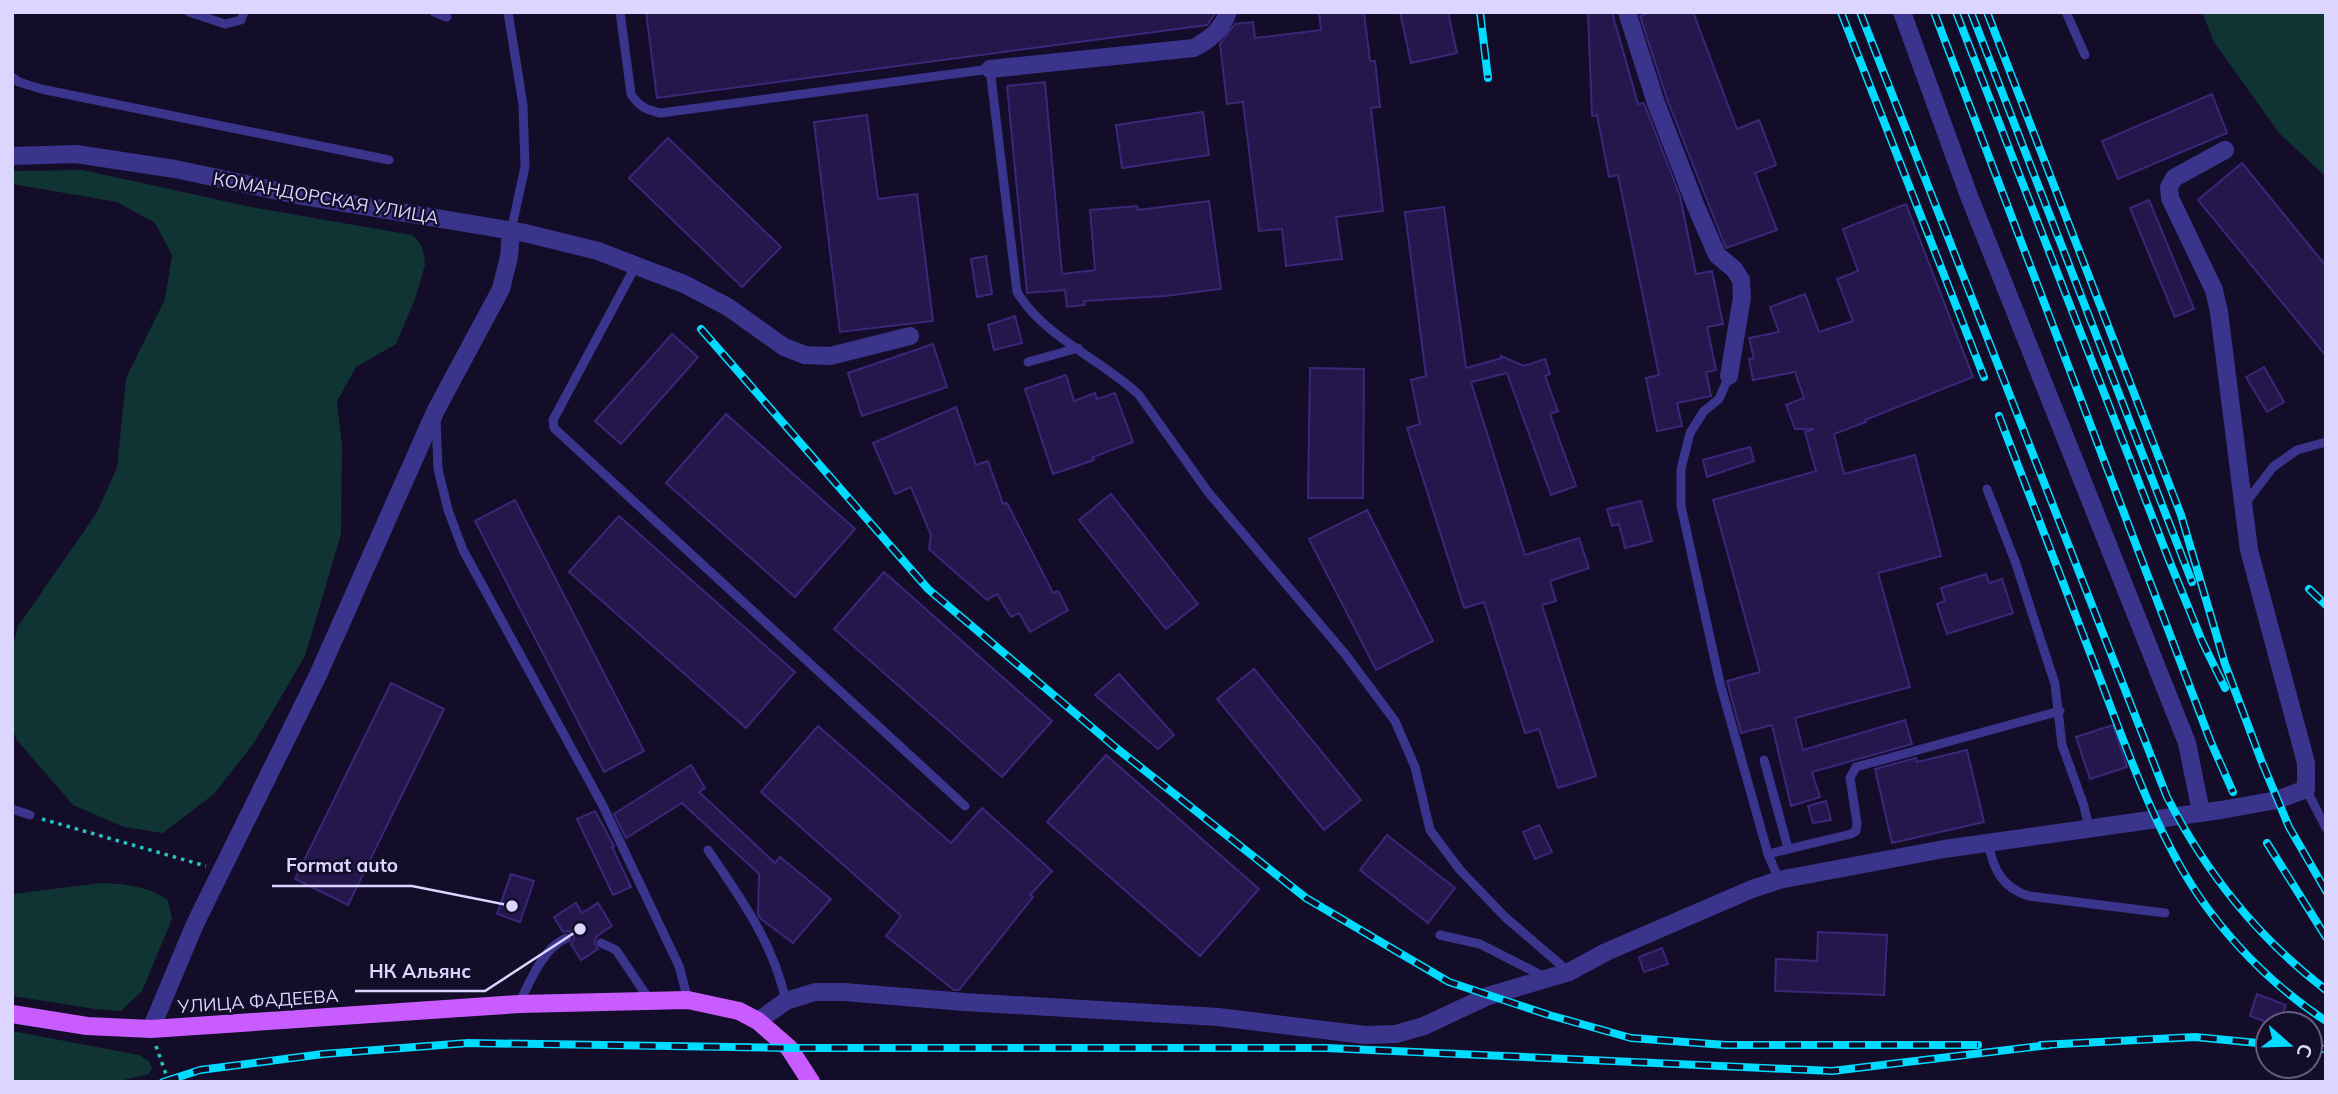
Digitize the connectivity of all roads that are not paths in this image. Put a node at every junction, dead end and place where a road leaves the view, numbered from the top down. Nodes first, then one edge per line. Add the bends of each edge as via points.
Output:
1 (189, 12) edge
2 (244, 12) edge
3 (434, 12) edge
4 (508, 12) edge
5 (620, 12) edge
6 (1228, 12) edge
7 (1627, 12) edge
8 (1902, 12) edge
9 (2066, 12) edge
10 (447, 17) dead end
11 (2085, 55) dead end
12 (990, 69) junction
13 (12, 77) edge
14 (2225, 150) dead end
15 (12, 156) edge
16 (389, 160) dead end
17 (511, 231) junction
18 (635, 267) junction
19 (910, 336) dead end
20 (1078, 348) junction
21 (1028, 362) dead end
22 (1729, 376) joint
23 (436, 410) junction
24 (2326, 442) edge
25 (1987, 489) dead end
26 (2243, 506) junction
27 (2060, 711) junction
28 (1764, 760) dead end
29 (2306, 789) junction
30 (965, 806) dead end
31 (12, 809) edge
32 (2201, 812) junction
33 (30, 816) road end
34 (2089, 828) junction
35 (2326, 828) edge
36 (1988, 842) junction
37 (1788, 848) junction
38 (708, 850) dead end
39 (1768, 854) junction
40 (1779, 880) junction
41 (2165, 913) dead end
42 (1440, 935) dead end
43 (567, 939) dead end
44 (601, 943) dead end
45 (1569, 972) junction
46 (1547, 978) junction
47 (649, 999) junction
48 (688, 1000) junction
49 (786, 1000) junction
50 (519, 1004) junction
51 (12, 1014) edge
52 (758, 1021) junction
53 (150, 1029) junction
54 (811, 1082) edge

1 - 2 lane via 225,24 241,20
3 - 10 lane
4 - 17 lane via 523,105 525,167
5 - 12 lane via 631,94 644,109 661,113
6 - 12 street via 1212,38 1194,48
7 - 22 street via 1695,204 1717,255 1741,280
8 - 32 street via 1969,195 2186,743
9 - 11 lane
12 - 20 lane via 1017,292 1025,305
13 - 16 lane via 41,89
14 - 26 street via 2174,177 2169,187 2214,290
15 - 17 street, КОМАНДОРСКАЯ УЛИЦА via 76,154
17 - 18 street, КОМАНДОРСКАЯ УЛИЦА via 598,251
17 - 23 street via 501,289
18 - 19 street, КОМАНДОРСКАЯ УЛИЦА via 717,301 784,347 805,355 830,356
18 - 30 lane via 553,420 554,428
20 - 21 lane
20 - 45 lane via 1139,395 1208,492 1345,654 1395,721 1415,767 1430,830 1460,870
22 - 39 lane via 1719,399 1703,411 1690,433 1681,469 1681,506 1720,682
23 - 48 lane via 438,469 463,550 603,806 679,966
23 - 53 street via 318,675 194,924
24 - 26 lane via 2297,450 2273,467
25 - 27 lane via 2039,633
26 - 29 street via 2249,550 2305,763
27 - 34 lane via 2062,745
27 - 37 lane via 1856,767 1850,778 1856,831
28 - 37 lane
29 - 32 street via 2277,800
29 - 35 lane
31 - 33 lane
32 - 34 street
34 - 36 street
36 - 40 street
36 - 41 lane via 2003,884 2015,892
37 - 39 lane
38 - 49 lane via 758,925 780,972
39 - 40 lane
40 - 45 street
42 - 46 lane via 1480,944
43 - 50 lane via 536,969
44 - 47 lane via 616,950
45 - 46 street
46 - 49 street via 1488,996 1424,1026 1396,1034 1365,1035 1218,1017 844,992 815,992
47 - 48 main road, УЛИЦА ФАДЕЕВА
47 - 50 main road, УЛИЦА ФАДЕЕВА
48 - 52 main road, УЛИЦА ФАДЕЕВА via 739,1011
49 - 52 street
50 - 53 main road, УЛИЦА ФАДЕЕВА
51 - 53 main road, УЛИЦА ФАДЕЕВА via 87,1026
52 - 54 main road, УЛИЦА ФАДЕЕВА via 789,1048

